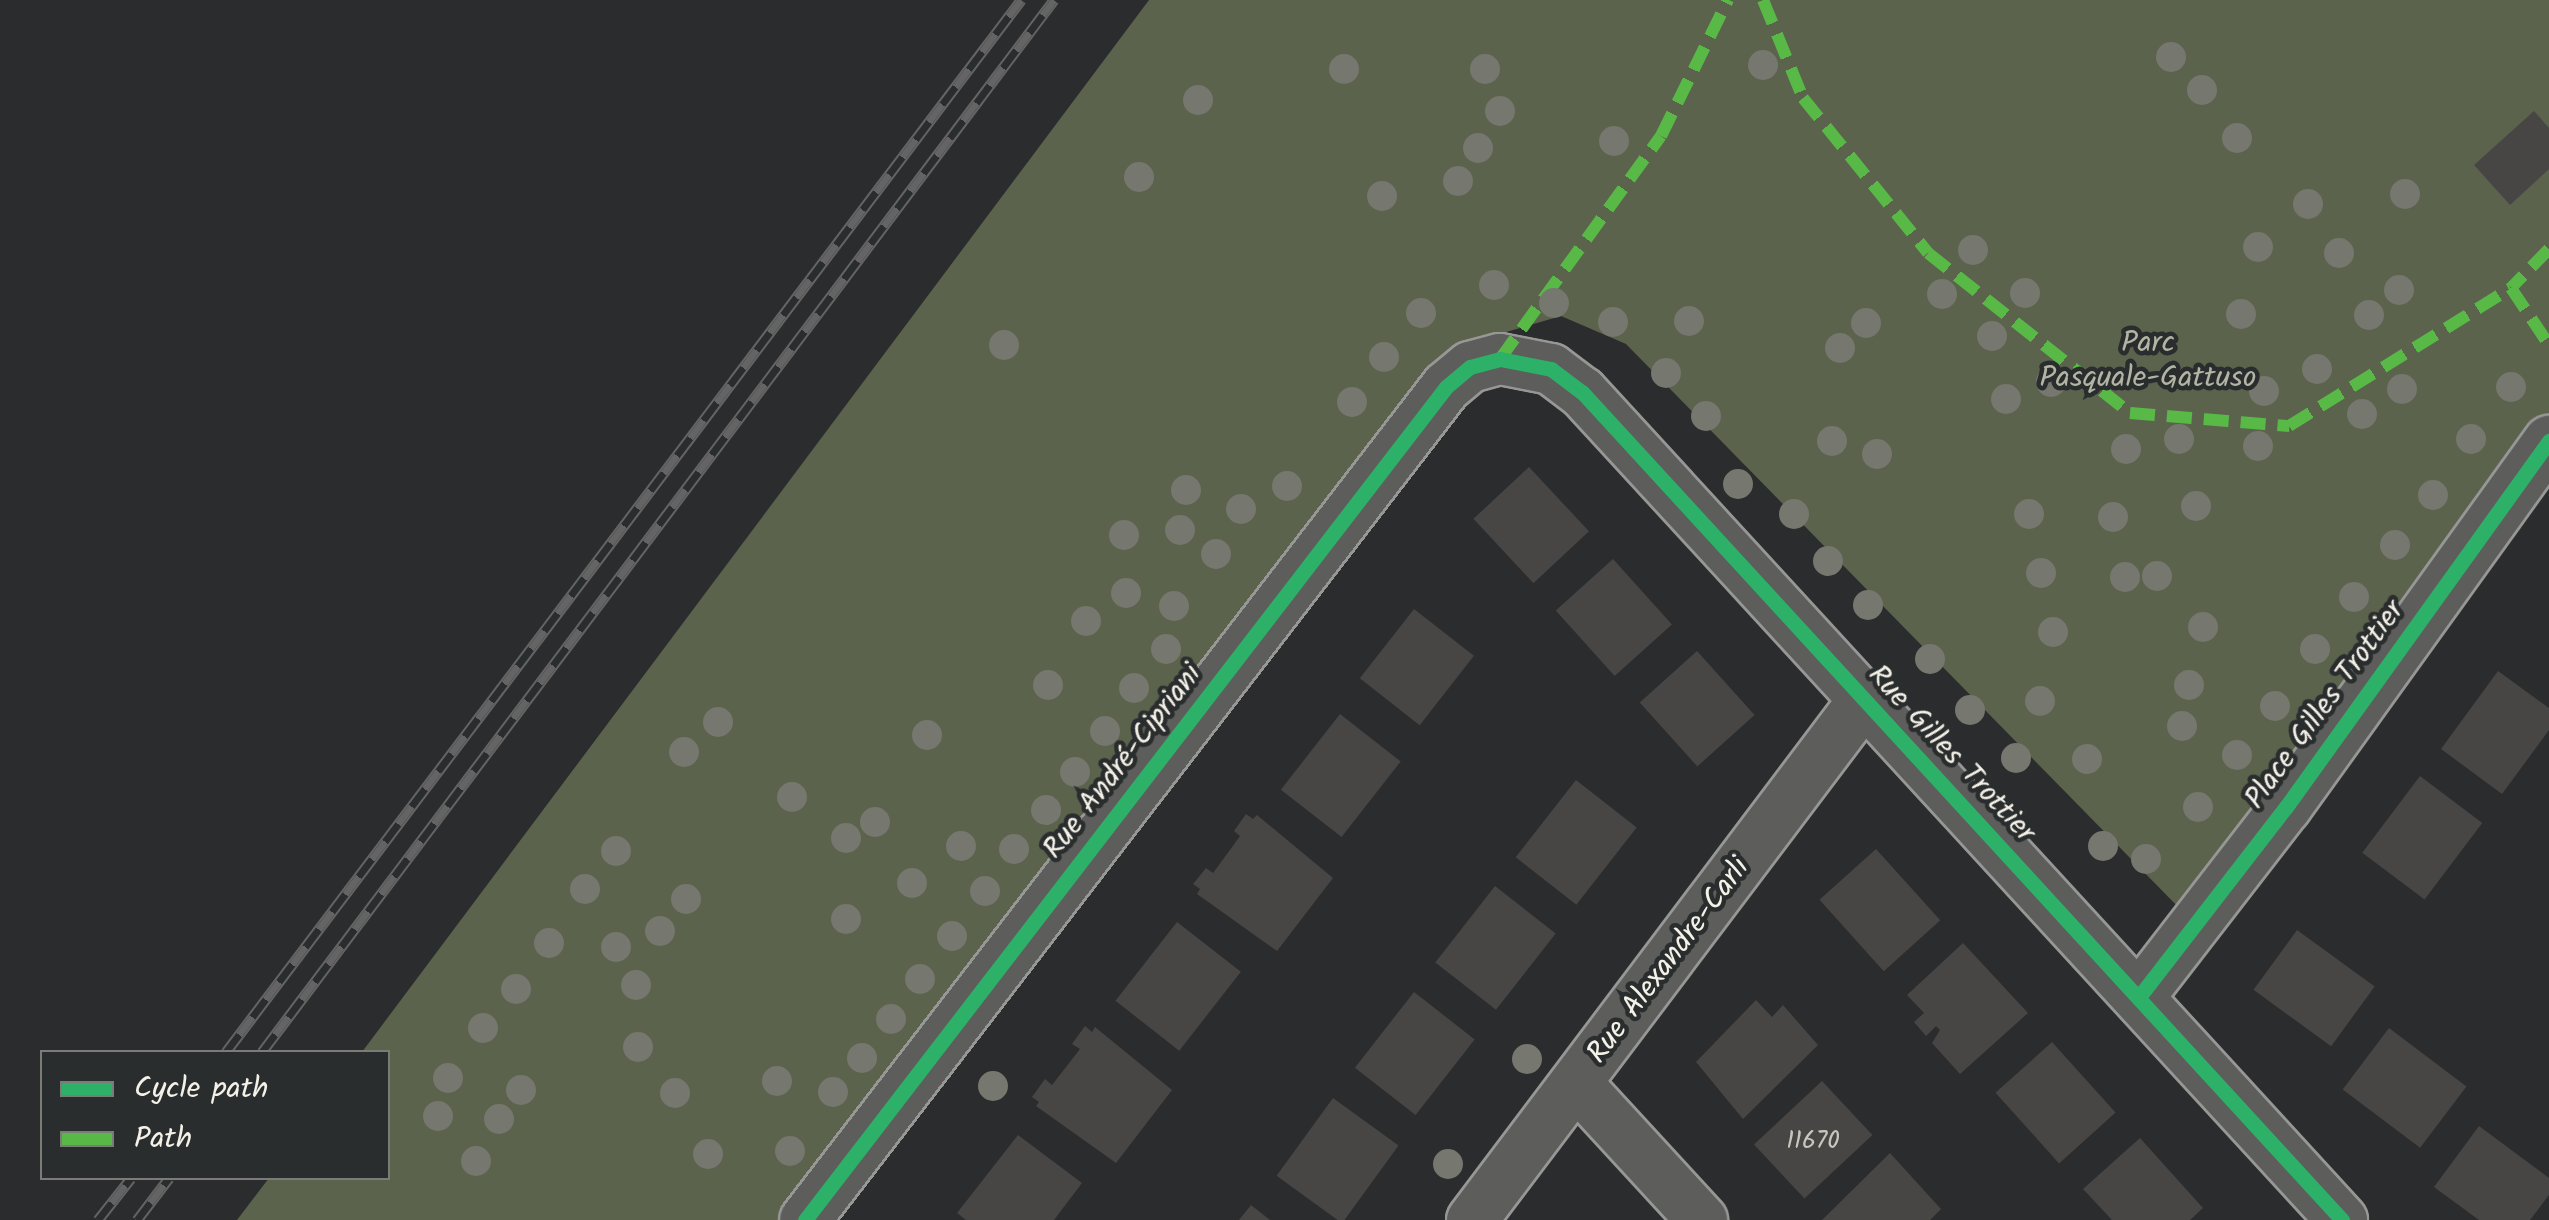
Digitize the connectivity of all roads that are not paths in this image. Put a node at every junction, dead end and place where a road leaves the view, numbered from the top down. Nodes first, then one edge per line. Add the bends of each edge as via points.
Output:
1 (1500, 359) joint
2 (2549, 441) edge
3 (1864, 700) junction
4 (2140, 997) junction
5 (1576, 1084) junction
6 (805, 1220) edge
7 (1472, 1220) edge
8 (1702, 1220) edge
9 (2342, 1220) edge

1 - 3 street, Rue Gilles Trottier via 1551,369 1582,392
1 - 6 street, Rue André-Cipriani via 1470,368 1446,387
2 - 4 street, Place Gilles Trottier via 2286,807
3 - 4 street, Rue Gilles Trottier
3 - 5 street, Rue Alexandre-Carli
4 - 9 street, Rue Gilles Trottier
5 - 7 street, Rue Alexandre-Carli
5 - 8 street

